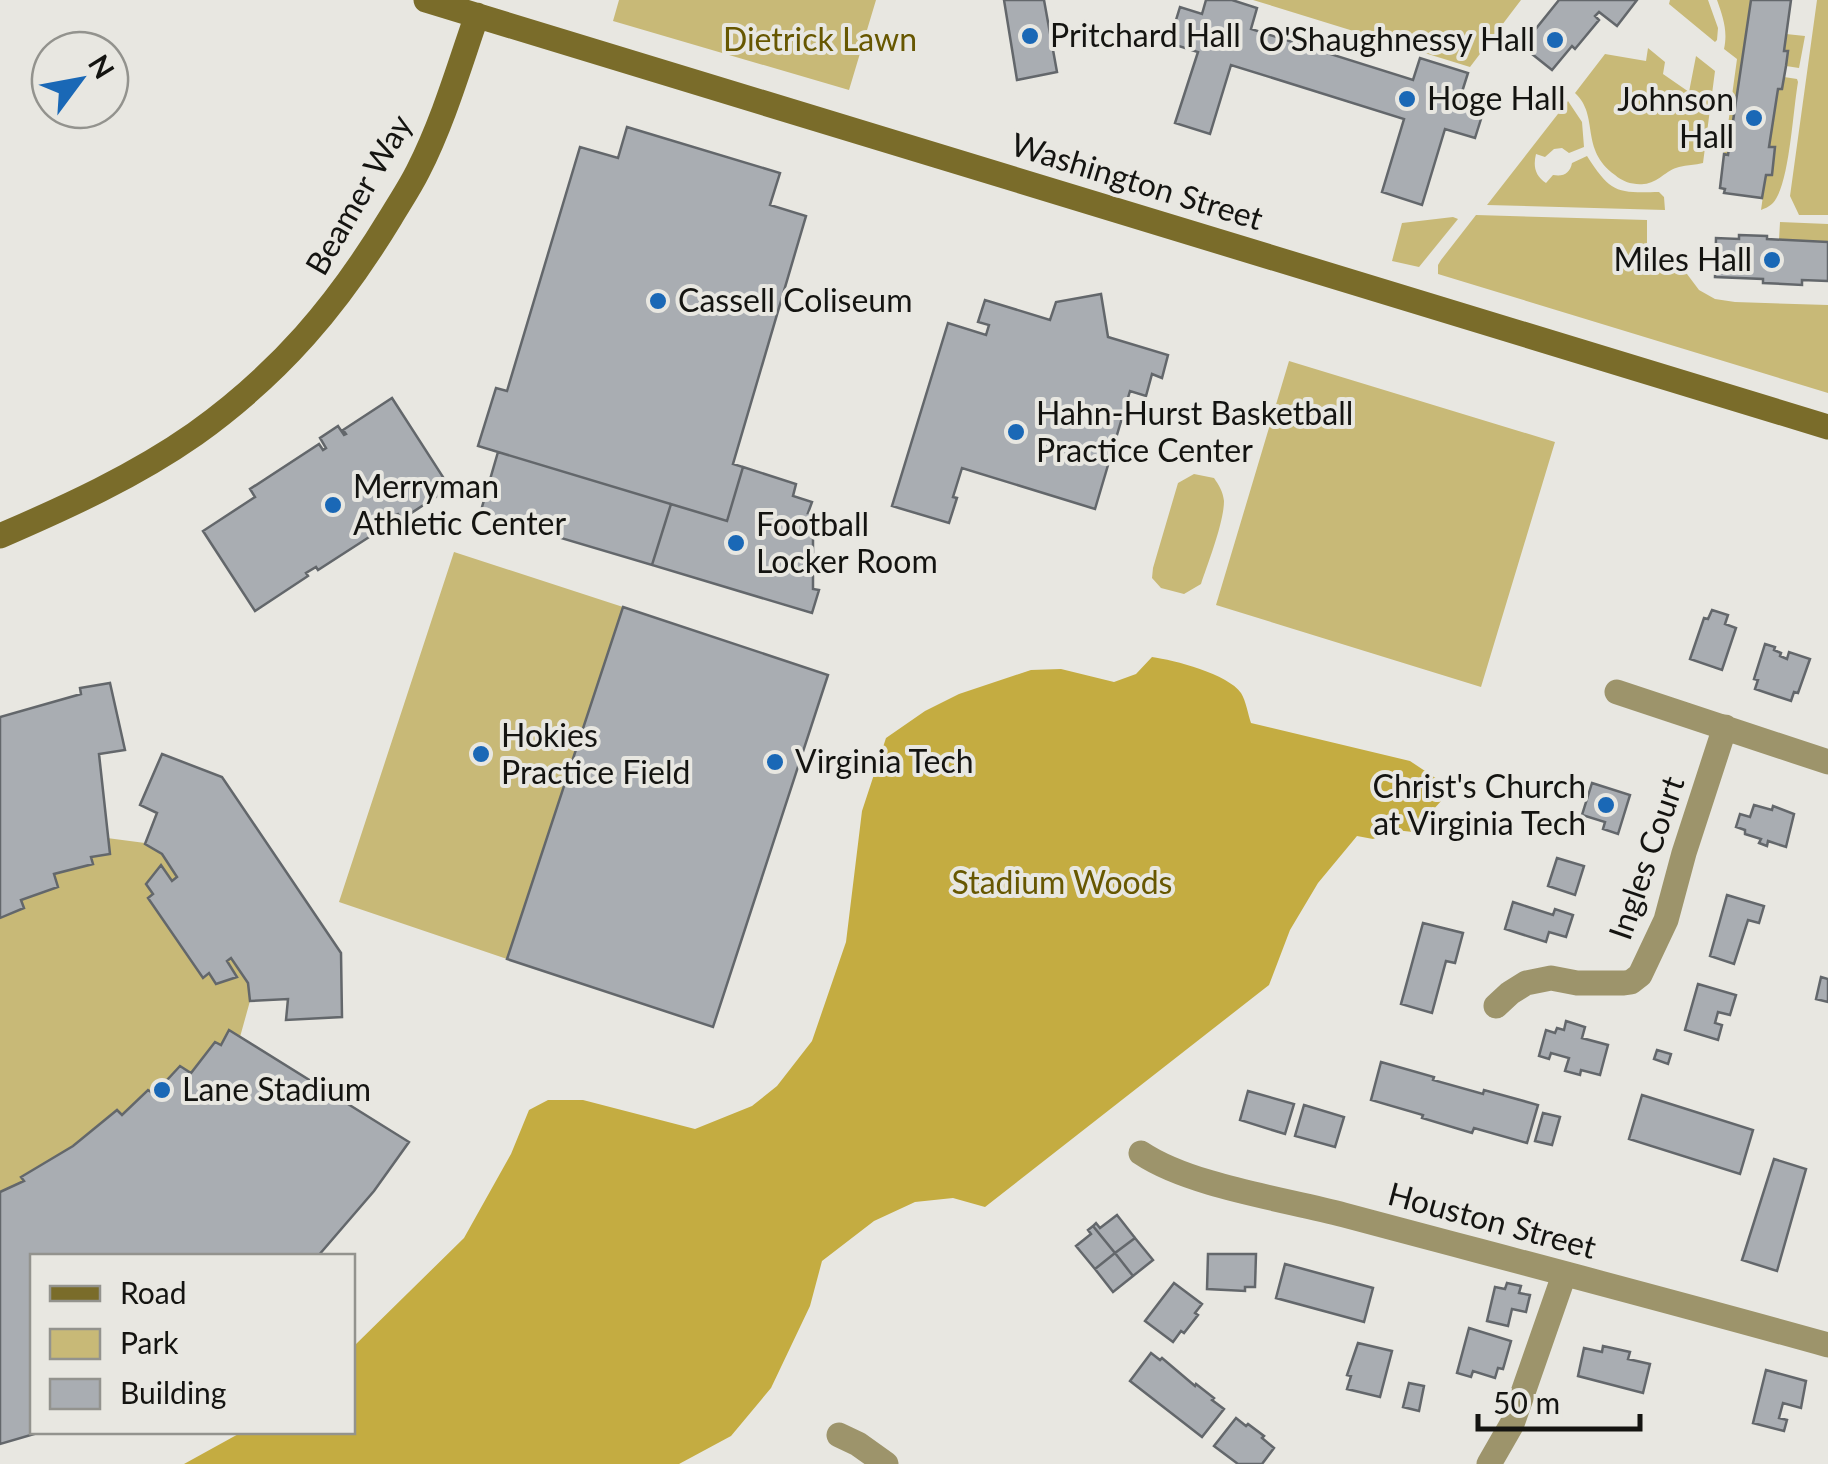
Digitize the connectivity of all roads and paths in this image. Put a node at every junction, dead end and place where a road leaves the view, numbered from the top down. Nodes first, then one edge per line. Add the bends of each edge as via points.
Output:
1 (426, 0) edge
2 (477, 15) junction
3 (1828, 427) edge
4 (0, 536) edge
5 (1616, 692) dead end
6 (1725, 728) junction
7 (1828, 762) edge
8 (1496, 1006) dead end
9 (1140, 1153) dead end
10 (1564, 1275) junction
11 (1828, 1345) edge
12 (838, 1435) dead end
13 (886, 1464) edge
14 (1488, 1464) edge

1 - 2 main road, Washington Street
2 - 3 main road, Washington Street
2 - 4 main road, Beamer Way via 418,172 316,325 280,364 192,436 102,489
5 - 6 street
6 - 7 street
6 - 8 street, Ingles Court via 1666,920 1640,975 1624,983 1550,978 1526,984
9 - 10 street, Houston Street via 1210,1182
10 - 11 street, Houston Street
10 - 14 street via 1512,1424
12 - 13 street

